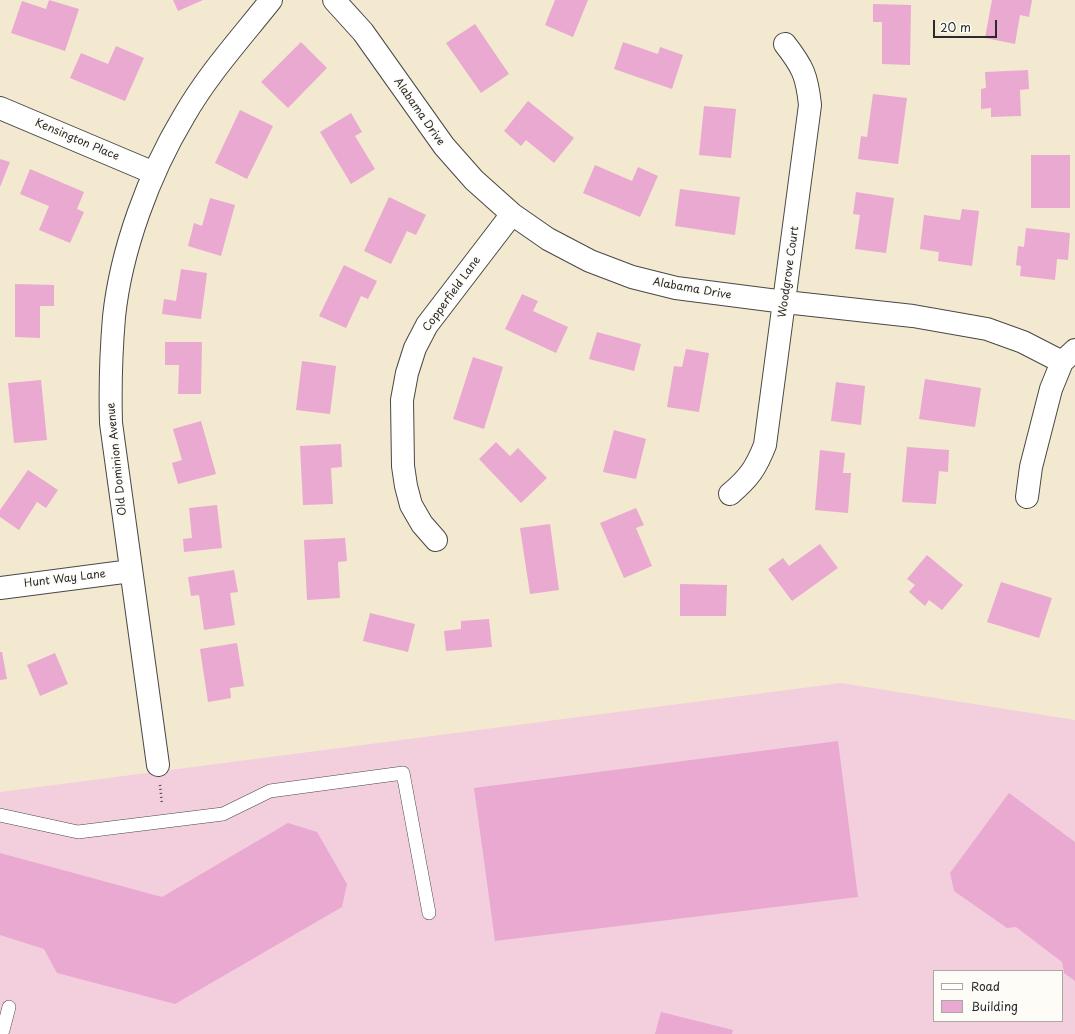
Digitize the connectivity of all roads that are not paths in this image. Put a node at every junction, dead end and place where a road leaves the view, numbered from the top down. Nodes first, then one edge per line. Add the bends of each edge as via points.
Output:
1 (271, 0) edge
2 (334, 0) edge
3 (785, 44) dead end
4 (0, 108) edge
5 (154, 173) junction
6 (512, 214) junction
7 (785, 302) junction
8 (1069, 356) edge
9 (730, 494) dead end
10 (1027, 497) dead end
11 (436, 540) dead end
12 (130, 571) junction
13 (0, 588) edge
14 (158, 765) road end
15 (0, 815) edge
16 (429, 913) dead end
17 (9, 1007) dead end
18 (4, 1030) dead end

1 - 5 street, Old Dominion Avenue via 205,83 184,116
2 - 6 street, Alabama Drive via 363,32 444,146 474,180
3 - 7 street, Woodgrove Court via 800,63 808,84 810,105
4 - 5 street, Kensington Place
5 - 12 street, Old Dominion Avenue via 132,234 123,269 114,316 110,376 111,423
6 - 7 street, Alabama Drive via 548,239 576,254 632,277 676,288
6 - 11 street, Copperfield Lane via 428,325 415,348 407,373 402,400 403,466 406,486 411,505 422,524
7 - 8 street, Alabama Drive via 913,316 987,328
7 - 9 street, Woodgrove Court via 765,445 757,465 743,483
8 - 10 street via 1051,389 1031,467
12 - 13 street, Hunt Way Lane
12 - 14 street, Old Dominion Avenue
15 - 16 lane via 78,832 223,814 270,792 403,773
17 - 18 lane

